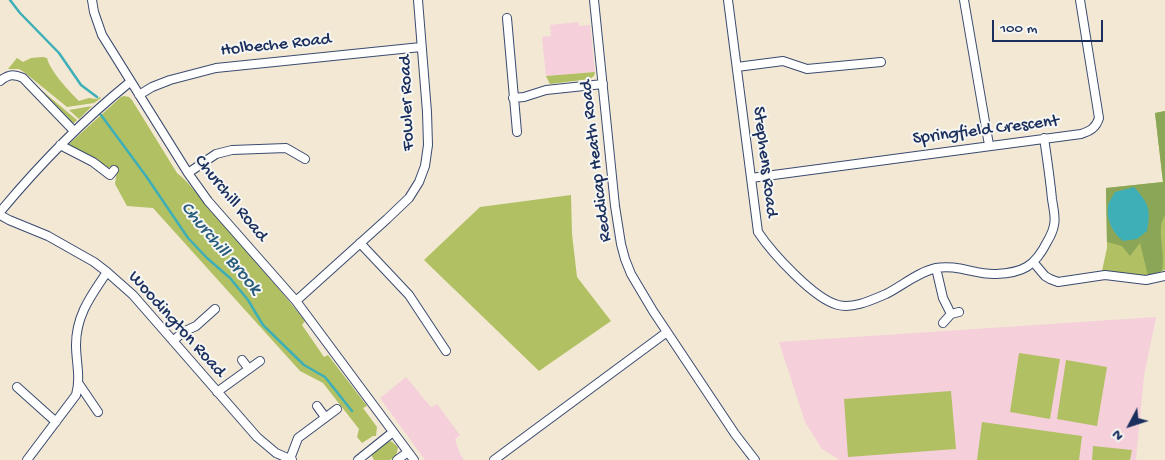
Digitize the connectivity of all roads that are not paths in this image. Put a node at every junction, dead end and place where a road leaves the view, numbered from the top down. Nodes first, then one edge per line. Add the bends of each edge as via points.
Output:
1 (92, 0) edge
2 (418, 0) edge
3 (594, 0) edge
4 (728, 0) edge
5 (964, 0) edge
6 (1080, 0) edge
7 (506, 18) dead end
8 (421, 47) junction
9 (881, 62) dead end
10 (737, 66) junction
11 (2, 77) edge
12 (130, 82) junction
13 (603, 84) junction
14 (139, 95) junction
15 (513, 98) junction
16 (74, 131) junction
17 (517, 132) dead end
18 (1044, 138) junction
19 (60, 145) junction
20 (988, 145) junction
21 (306, 159) dead end
22 (114, 170) dead end
23 (188, 173) junction
24 (751, 178) junction
25 (0, 214) edge
26 (360, 243) junction
27 (1034, 263) junction
28 (936, 268) junction
29 (107, 272) junction
30 (1165, 276) edge
31 (296, 301) junction
32 (214, 309) dead end
33 (959, 312) dead end
34 (951, 314) junction
35 (943, 323) dead end
36 (667, 332) junction
37 (173, 341) junction
38 (446, 351) dead end
39 (242, 360) dead end
40 (260, 360) dead end
41 (249, 369) junction
42 (79, 384) junction
43 (17, 387) dead end
44 (217, 392) junction
45 (317, 406) dead end
46 (337, 409) dead end
47 (98, 412) dead end
48 (325, 417) junction
49 (56, 422) junction
50 (393, 432) junction
51 (408, 452) junction
52 (274, 457) edge
53 (27, 460) edge
54 (291, 460) edge
55 (359, 460) edge
56 (366, 460) edge
57 (397, 460) edge
58 (414, 460) edge
59 (494, 460) edge
60 (755, 460) edge

1 - 12 street, Churchill Road via 102,35
2 - 8 street, Fowler Road
3 - 13 street, Reddicap Heath Road
4 - 10 street, Stephens Road
5 - 20 street
6 - 18 street, Springfield Crescent via 1099,118 1097,124 1081,134
7 - 15 street
8 - 14 street, Holbeche Road via 216,68 170,80
8 - 26 street, Fowler Road via 427,112 425,166 409,198
9 - 10 street via 872,66 807,69 783,61
10 - 24 street, Stephens Road
11 - 16 street via 15,74 23,78
12 - 14 street, Churchill Road
12 - 16 street
13 - 15 street via 546,90
13 - 36 street, Reddicap Heath Road via 621,244 631,274
14 - 23 street, Churchill Road
15 - 17 street
16 - 19 street
18 - 20 street, Springfield Crescent
18 - 27 street via 1055,224
19 - 22 street via 110,175
19 - 25 street
20 - 24 street, Springfield Crescent
21 - 23 street via 286,148 232,150 216,154
23 - 31 street, Churchill Road via 208,201
24 - 28 street, Stephens Road via 758,232 807,286 829,301 850,306 872,300
25 - 29 street, Woodington Road via 48,236
26 - 31 street, Fowler Road
26 - 38 street via 409,295
27 - 28 street, Stephens Road via 1012,273 993,274
27 - 30 street via 1044,276 1058,282 1105,276 1146,280
28 - 34 street via 943,298
29 - 37 street, Woodington Road via 133,295
29 - 42 street via 82,311 77,328
31 - 50 street, Churchill Road
32 - 37 street
33 - 34 street
34 - 35 street
36 - 59 street
36 - 60 street, Reddicap Heath Road
37 - 44 street, Woodington Road
39 - 41 street
40 - 41 street
41 - 44 street
42 - 47 street
42 - 49 street via 76,395
43 - 49 street
44 - 52 street, Woodington Road
45 - 48 street
46 - 48 street
48 - 54 street via 298,438
49 - 53 street
50 - 51 street, Churchill Road
50 - 55 street
51 - 57 street
51 - 58 street, Churchill Road
52 - 54 street, Woodington Road
55 - 56 street

